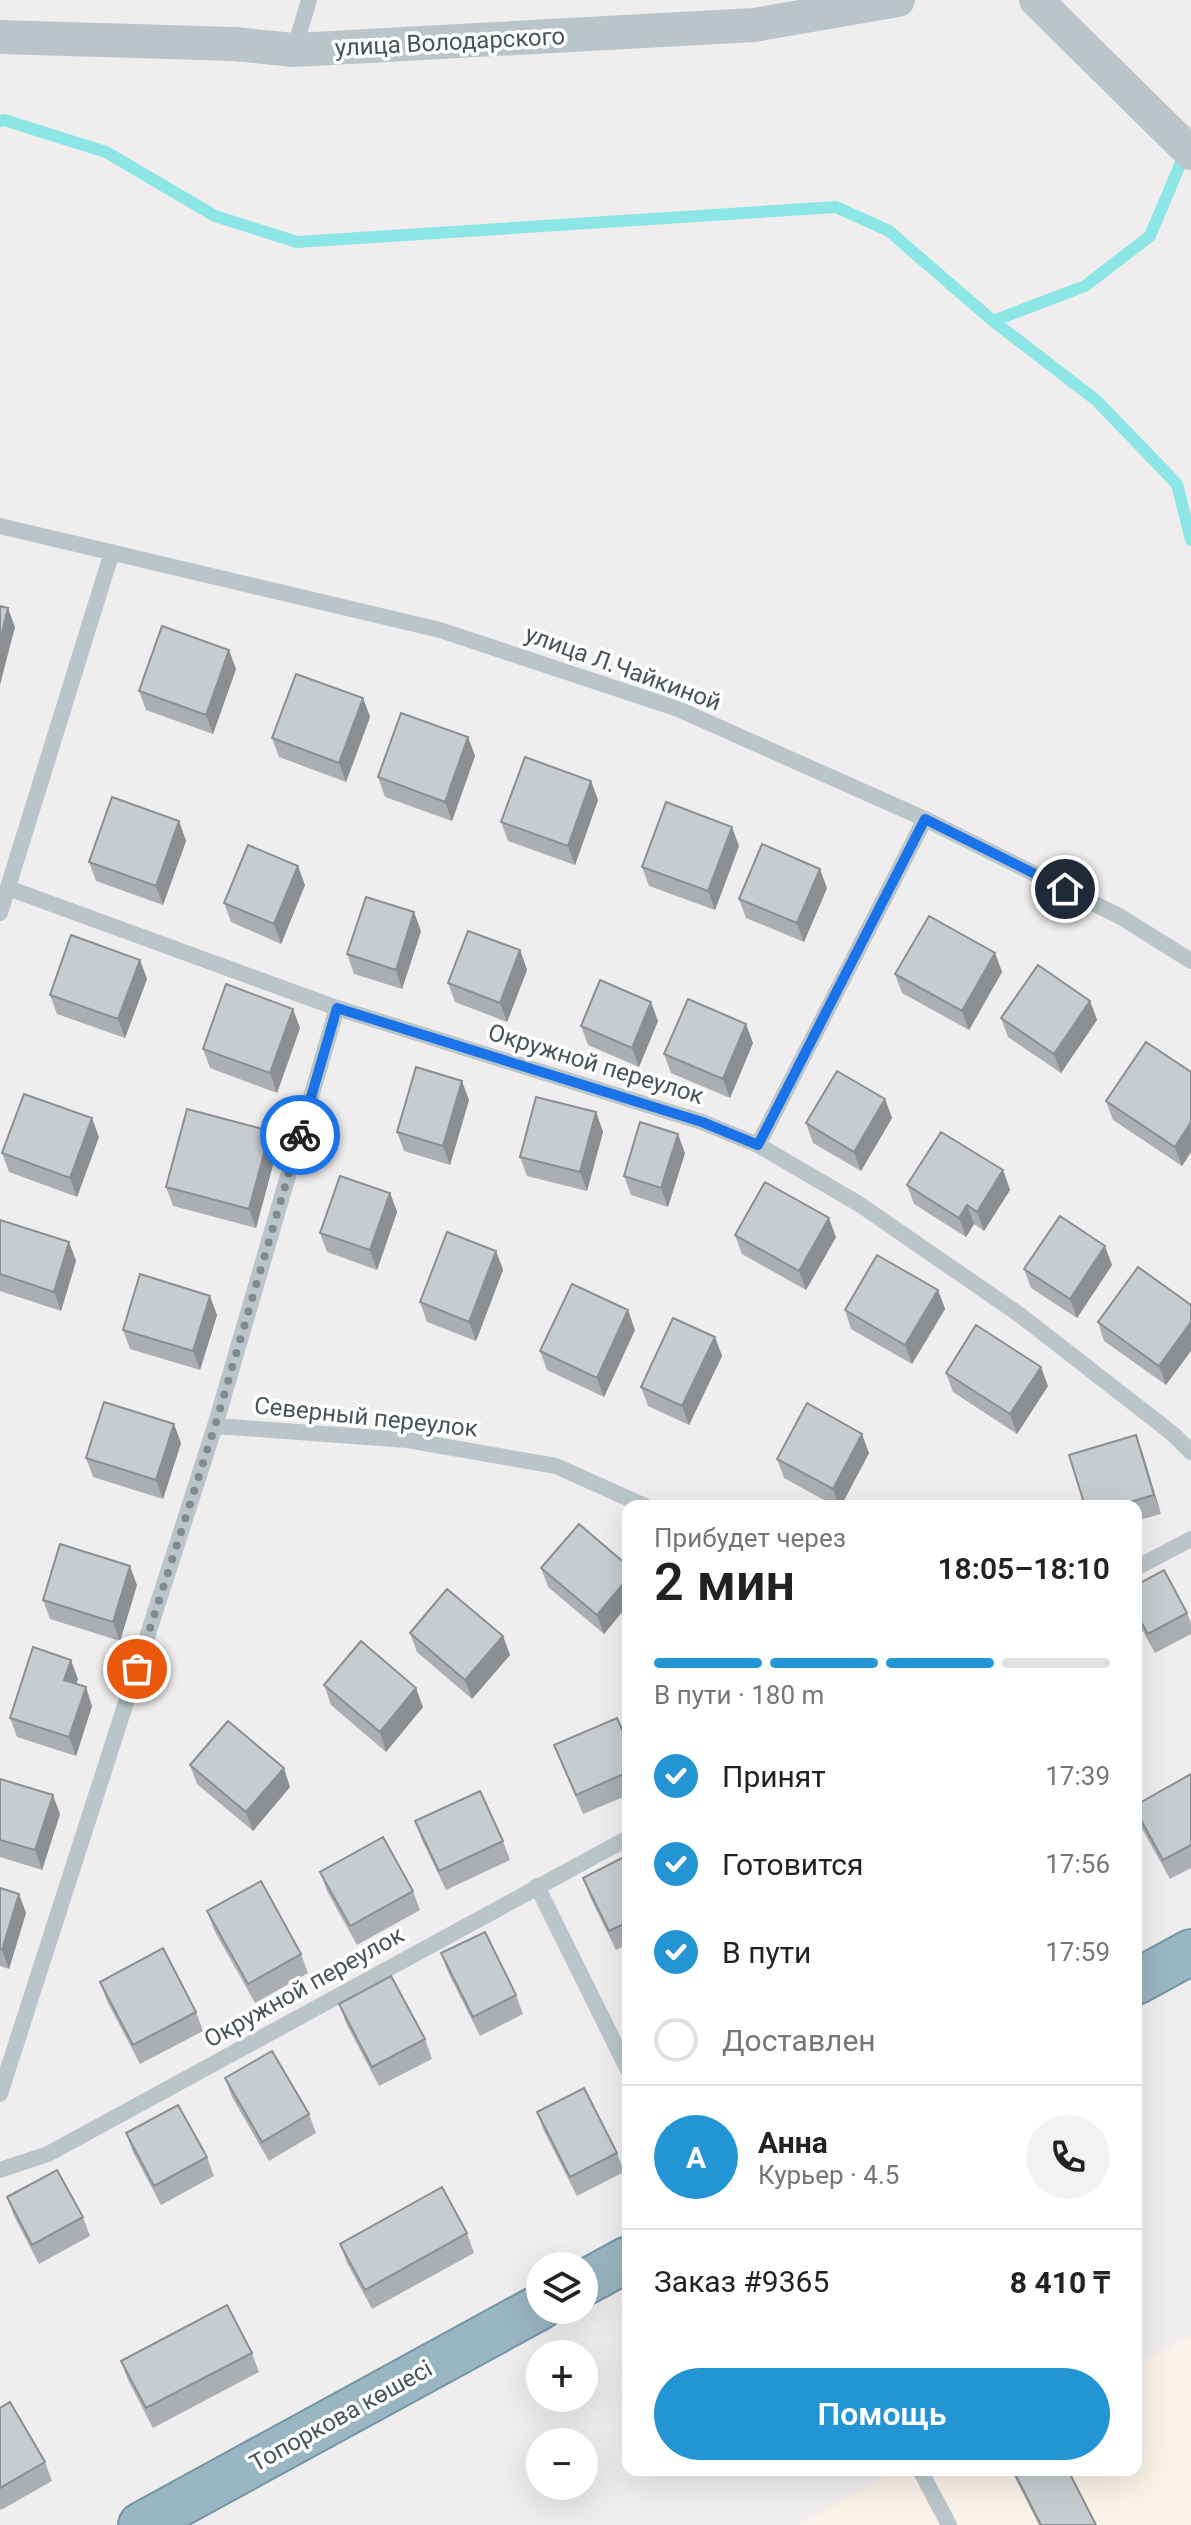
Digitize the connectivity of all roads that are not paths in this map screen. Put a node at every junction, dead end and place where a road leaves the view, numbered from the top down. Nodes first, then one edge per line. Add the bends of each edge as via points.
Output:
1 (309, 0) edge
2 (898, 0) edge
3 (1036, 0) edge
4 (0, 37) edge
5 (294, 50) junction
6 (1191, 153) edge
7 (0, 526) edge
8 (112, 552) junction
9 (925, 819) junction
10 (8, 888) junction
11 (0, 913) edge
12 (1191, 961) edge
13 (337, 1008) junction
14 (758, 1145) junction
15 (215, 1426) junction
16 (1191, 1452) edge
17 (632, 1500) edge
18 (1191, 1539) edge
19 (1142, 1565) edge
20 (622, 1841) edge
21 (537, 1886) junction
22 (1191, 1952) edge
23 (1142, 1979) edge
24 (622, 2058) edge
25 (0, 2094) edge
26 (0, 2170) edge
27 (622, 2262) edge
28 (598, 2275) edge
29 (526, 2315) edge
30 (923, 2476) edge
31 (155, 2522) edge
32 (949, 2525) edge

1 - 5 lane
2 - 5 street, улица Володарского via 754,25
3 - 6 street
4 - 5 street, улица Володарского
7 - 8 lane, улица Л.Чайкиной
8 - 9 lane, улица Л.Чайкиной via 440,630 678,709
8 - 10 lane
9 - 12 lane, улица Л.Чайкиной via 1121,917
9 - 14 lane
10 - 11 lane
10 - 13 lane, Окружной переулок
13 - 14 lane, Окружной переулок via 702,1122
13 - 15 lane, Северный переулок
14 - 16 lane, Окружной переулок via 859,1204 1020,1315
15 - 17 lane, Северный переулок via 407,1440 556,1466
15 - 25 lane, Северный переулок
18 - 19 lane
20 - 21 lane, Окружной переулок
21 - 24 lane
21 - 26 lane, Окружной переулок via 48,2154
22 - 23 highway
27 - 28 highway
29 - 31 highway, Топоркова көшесі
30 - 32 lane

